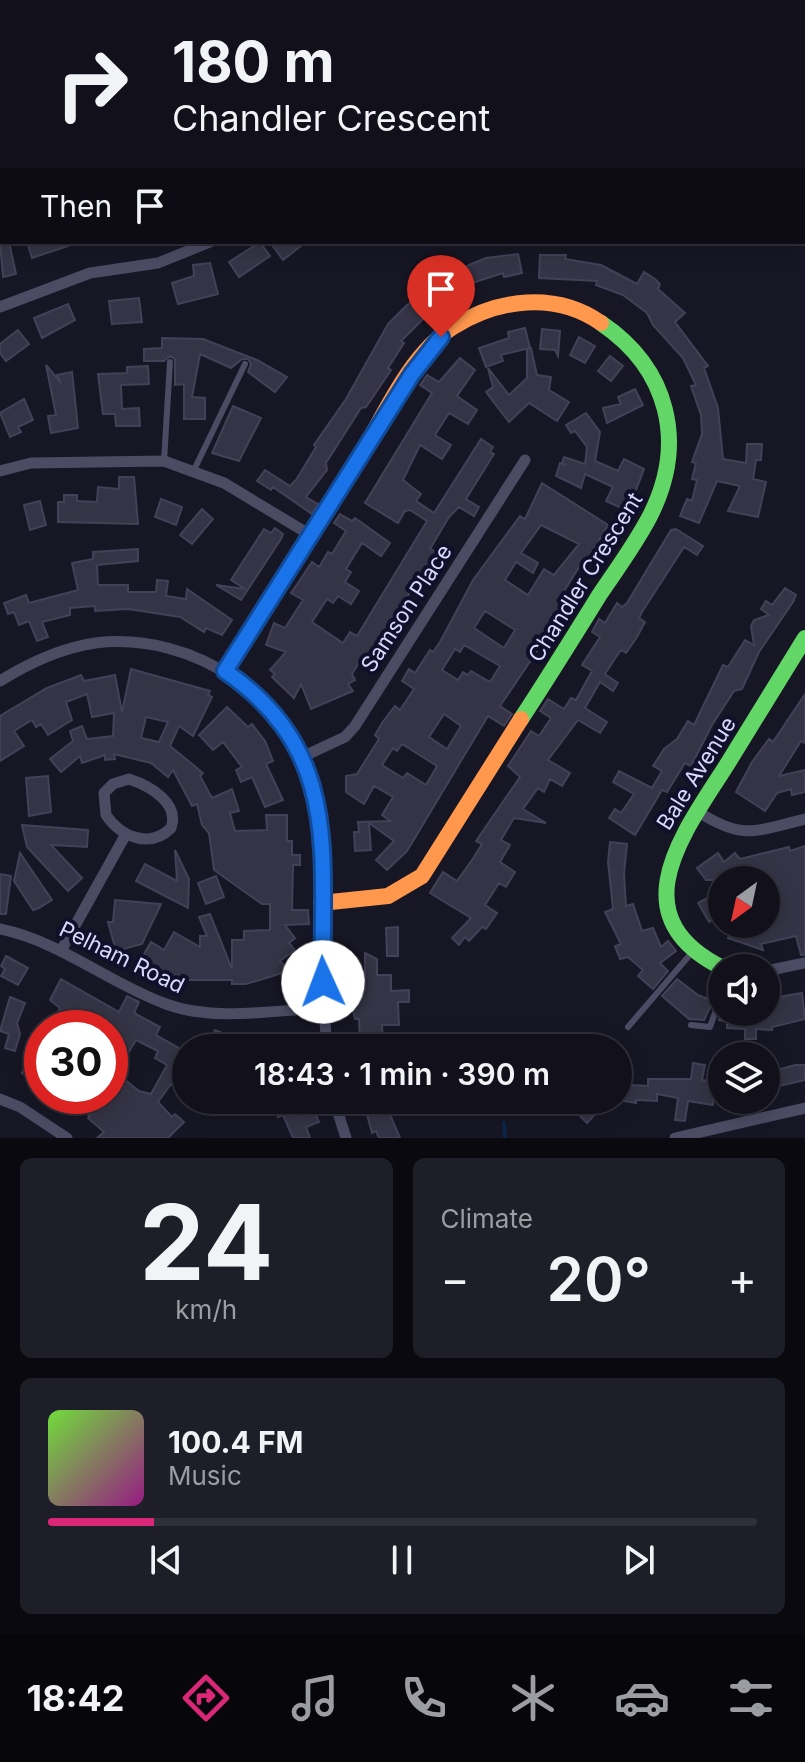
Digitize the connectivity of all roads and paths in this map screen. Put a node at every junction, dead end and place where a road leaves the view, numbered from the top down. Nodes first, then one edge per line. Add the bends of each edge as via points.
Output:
1 (205, 244) edge
2 (0, 307) edge
3 (170, 362) dead end
4 (245, 364) dead end
5 (525, 460) dead end
6 (164, 461) junction
7 (194, 470) junction
8 (0, 471) edge
9 (312, 536) junction
10 (805, 638) edge
11 (225, 671) junction
12 (0, 681) edge
13 (302, 757) junction
14 (697, 811) junction
15 (805, 819) edge
16 (126, 834) junction
17 (321, 903) junction
18 (0, 929) edge
19 (62, 949) junction
20 (694, 950) junction
21 (708, 959) edge
22 (805, 963) edge
23 (780, 968) edge
24 (324, 1008) junction
25 (691, 1025) dead end
26 (710, 1026) edge
27 (628, 1027) dead end
28 (326, 1034) edge
29 (0, 1099) edge
30 (805, 1108) edge
31 (338, 1114) edge
32 (67, 1138) edge
33 (346, 1138) edge
34 (675, 1138) edge

1 - 2 street via 158,263 90,273
3 - 6 lane
4 - 7 lane
5 - 13 street, Samson Place via 355,726 345,737
6 - 7 street
6 - 8 street via 31,463
7 - 9 street via 258,501
9 - 11 street, Chandler Crescent
9 - 17 street, Chandler Crescent via 429,351 454,327 486,310 548,303 599,320 633,345 660,386 672,452 660,497 432,863 400,894
10 - 14 street, Bale Avenue
11 - 12 street via 169,646 95,643 58,652
11 - 13 street via 273,713
13 - 17 street via 315,789 322,837
14 - 15 street via 722,827 746,833
14 - 20 street, Bale Avenue via 676,845 666,883 674,923
16 - 16 street via 106,815 103,797 113,784 129,779 162,798 173,822 158,838
16 - 19 street
17 - 24 street
18 - 19 street, Pelham Road
19 - 24 street, Pelham Road via 180,1008
20 - 21 street, Bale Avenue
20 - 27 lane
22 - 23 street
24 - 28 street
25 - 26 lane
29 - 32 street
30 - 34 street
31 - 33 street

